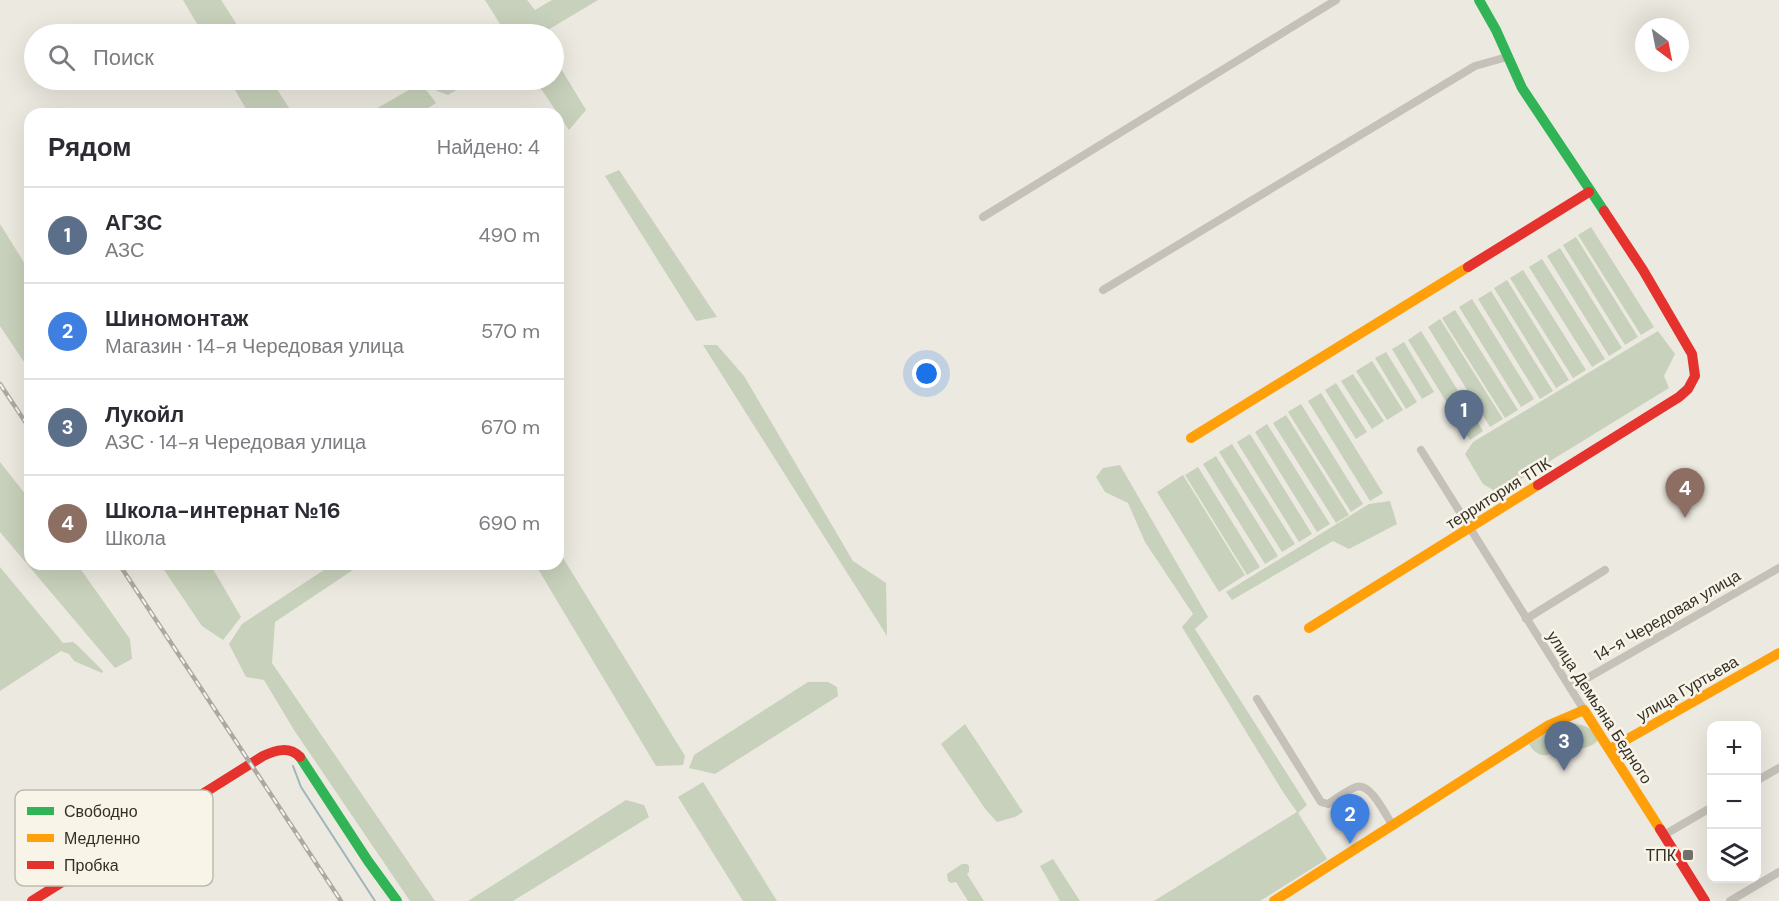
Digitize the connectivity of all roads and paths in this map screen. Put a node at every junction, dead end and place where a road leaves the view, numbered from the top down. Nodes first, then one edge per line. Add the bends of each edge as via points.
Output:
1 (1336, 0) edge
2 (1479, 0) edge
3 (1507, 57) junction
4 (1589, 192) junction
5 (983, 217) dead end
6 (1103, 291) dead end
7 (1191, 438) dead end
8 (1421, 450) dead end
9 (1469, 528) junction
10 (1779, 568) edge
11 (1605, 570) dead end
12 (1526, 619) junction
13 (1309, 628) dead end
14 (1779, 653) edge
15 (1570, 688) junction
16 (1257, 699) dead end
17 (1584, 710) junction
18 (1610, 749) junction
19 (1779, 768) edge
20 (1761, 778) edge
21 (207, 790) edge
22 (1707, 810) edge
23 (1393, 826) junction
24 (1664, 835) junction
25 (1779, 872) edge
26 (56, 886) edge
27 (32, 901) edge
28 (397, 901) edge
29 (1274, 901) edge
30 (1705, 901) edge
31 (1730, 901) edge

1 - 5 street
2 - 3 street
3 - 4 street via 1526,95
3 - 6 street via 1475,66
4 - 7 street
4 - 9 street, территория ТПК via 1675,323 1692,354 1695,376 1679,397
8 - 9 street, улица Демьяна Бедного
9 - 12 street, улица Демьяна Бедного
9 - 13 street, территория ТПК
10 - 15 street, 14-я Чередовая улица
11 - 12 street
12 - 15 street, улица Демьяна Бедного
14 - 18 street, улица Гуртьева
15 - 17 street, улица Демьяна Бедного
16 - 23 street via 1321,802 1328,804 1358,786 1365,787
17 - 18 street, улица Демьяна Бедного
17 - 23 street via 1549,725
18 - 24 street, улица Демьяна Бедного
19 - 20 street
21 - 28 street via 276,746 293,750
22 - 24 street
23 - 29 street
24 - 30 street, улица Демьяна Бедного
25 - 31 street
26 - 27 street

